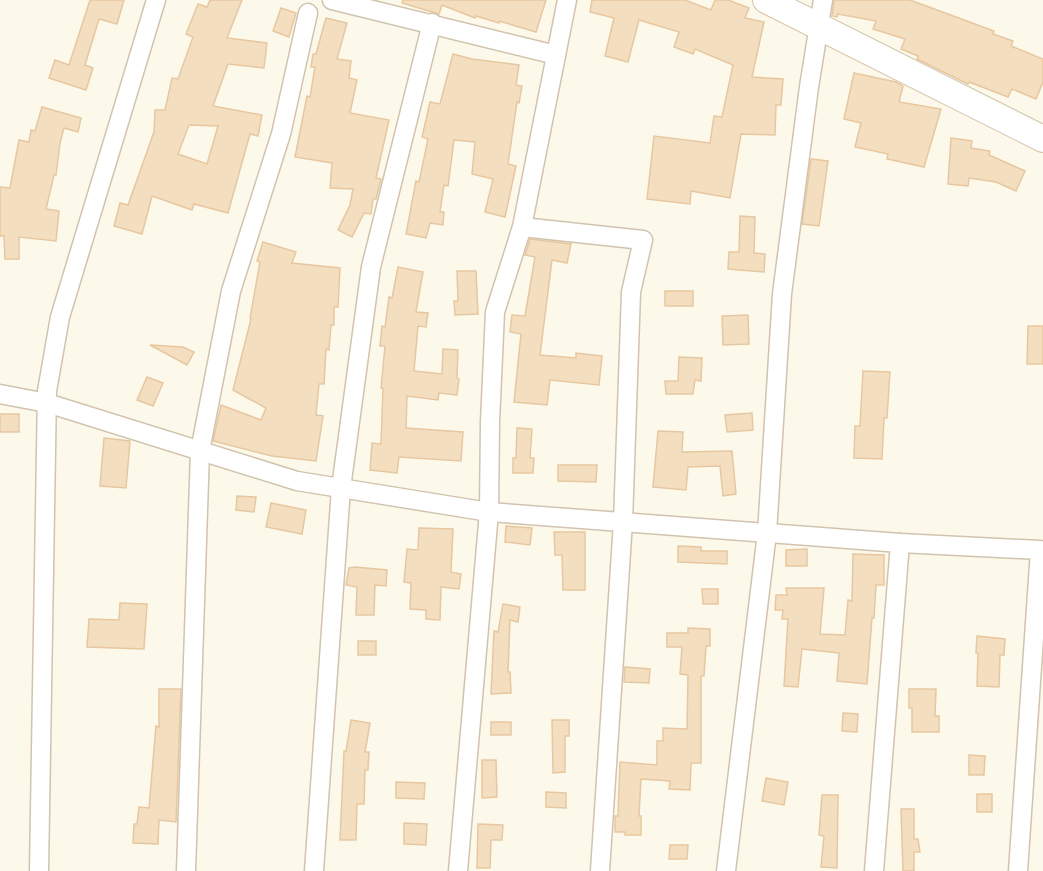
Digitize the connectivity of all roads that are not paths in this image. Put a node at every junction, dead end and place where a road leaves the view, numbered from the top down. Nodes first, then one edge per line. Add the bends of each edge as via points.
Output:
1 (156, 0) edge
2 (332, 0) edge
3 (567, 0) edge
4 (766, 0) edge
5 (823, 0) edge
6 (308, 13) dead end
7 (432, 23) junction
8 (818, 27) junction
9 (556, 55) junction
10 (1043, 139) edge
11 (522, 227) junction
12 (0, 394) edge
13 (47, 403) junction
14 (200, 450) junction
15 (341, 488) junction
16 (489, 512) junction
17 (623, 522) junction
18 (767, 533) junction
19 (900, 543) junction
20 (39, 871) edge
21 (186, 871) edge
22 (314, 871) edge
23 (458, 871) edge
24 (600, 871) edge
25 (726, 871) edge
26 (874, 871) edge
27 (1018, 871) edge

1 - 13 street via 60,317
2 - 7 street
3 - 9 street
4 - 8 street
5 - 8 street
6 - 14 street via 281,134 231,291
7 - 9 street
7 - 15 street via 371,267
8 - 10 street
8 - 18 street via 782,294
9 - 11 street
11 - 16 street via 495,312
11 - 17 street via 643,240 630,292
12 - 13 street
13 - 14 street
13 - 20 street
14 - 15 street via 297,481
14 - 21 street
15 - 16 street
15 - 22 street
16 - 17 street
16 - 23 street
17 - 18 street
17 - 24 street
18 - 19 street
18 - 25 street
19 - 26 street
19 - 27 street via 1040,550

